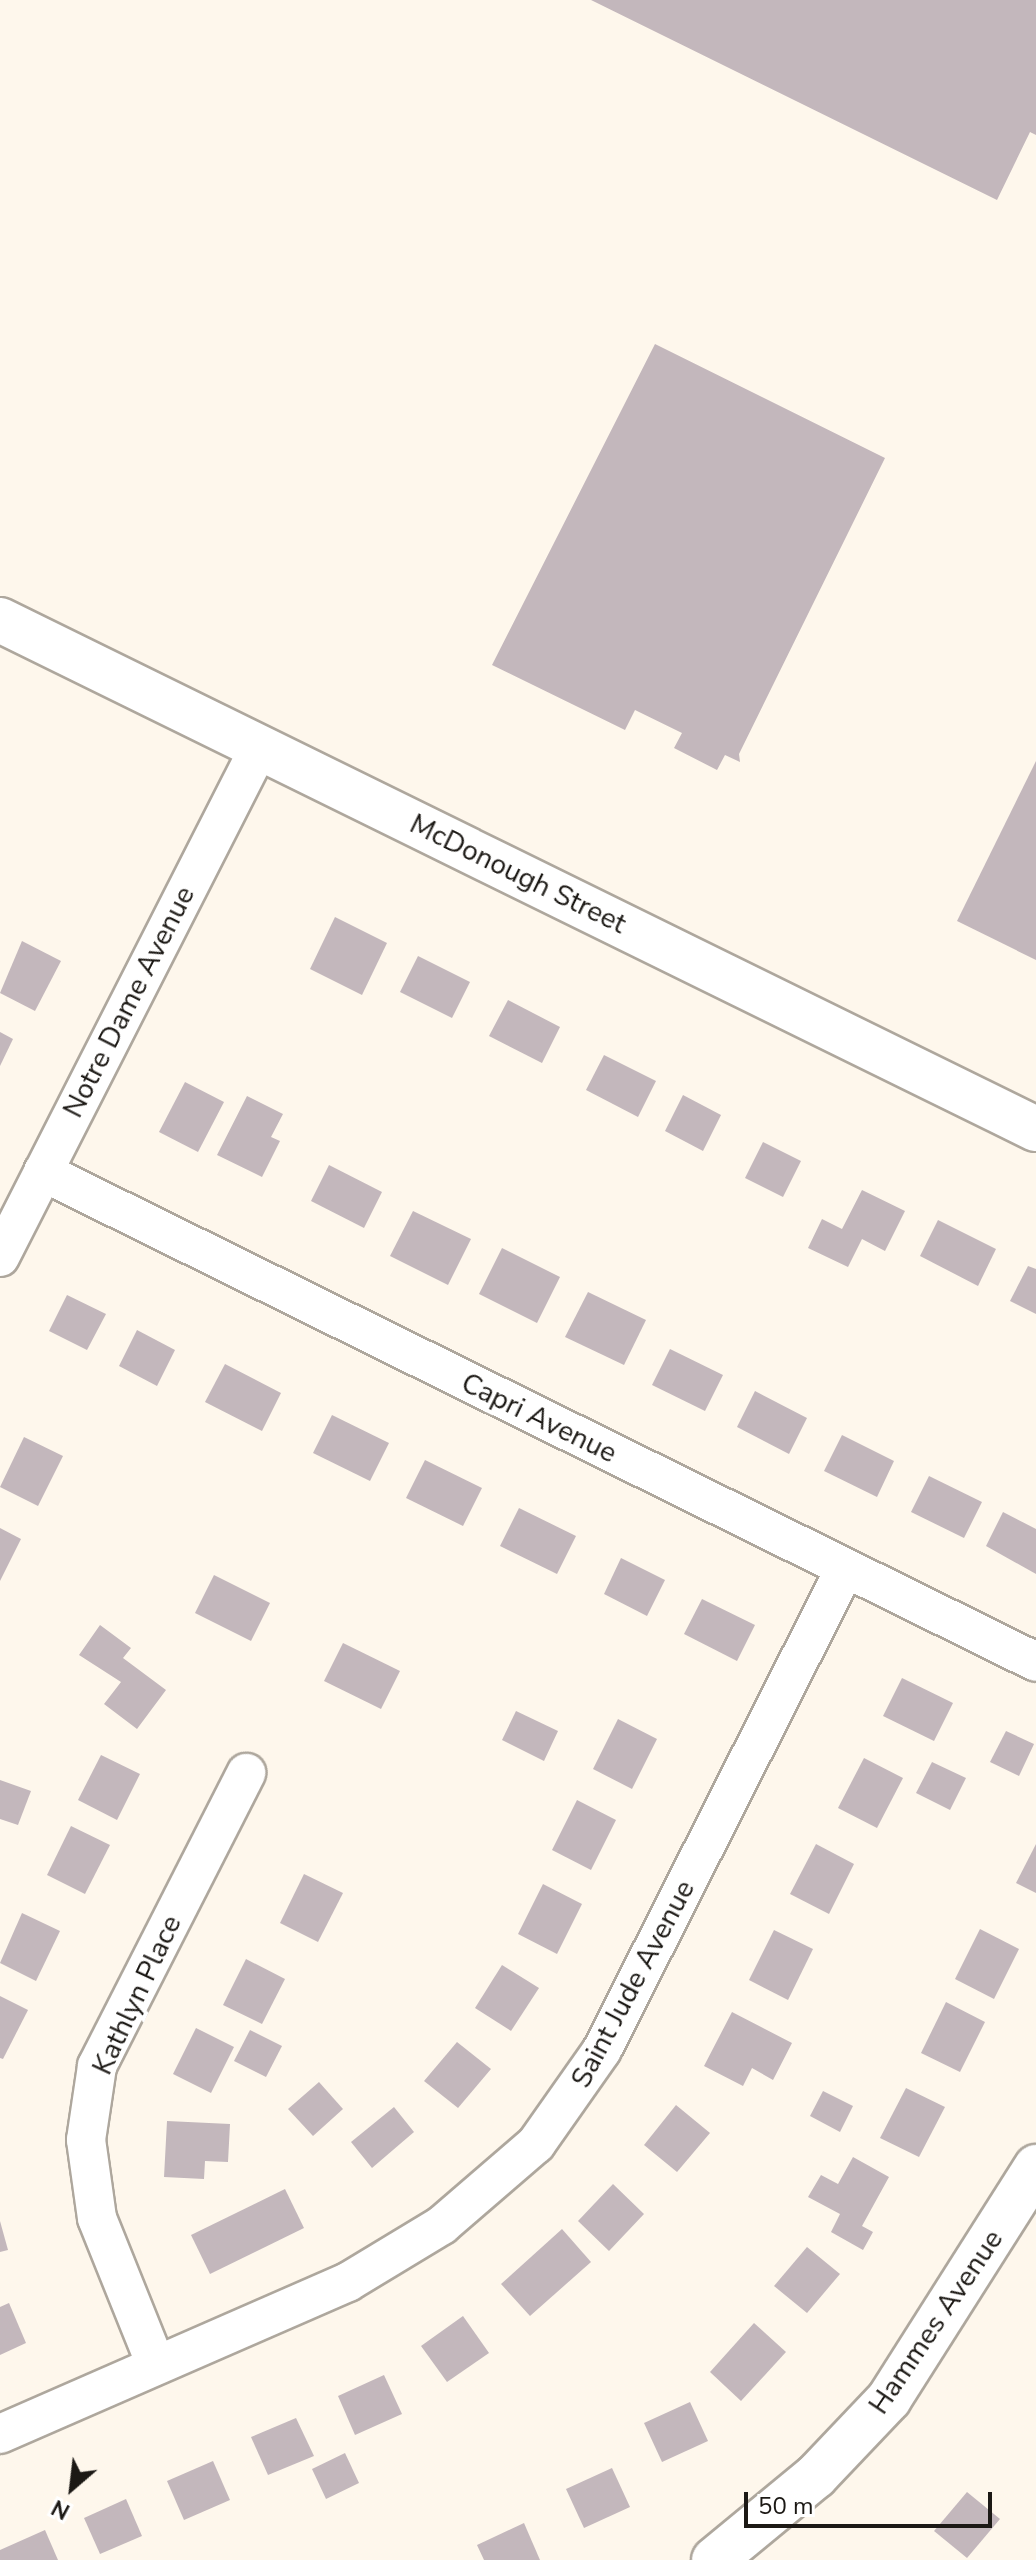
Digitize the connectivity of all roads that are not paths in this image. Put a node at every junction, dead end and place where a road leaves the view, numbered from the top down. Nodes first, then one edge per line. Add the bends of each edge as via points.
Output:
1 (0, 620) edge
2 (259, 748) junction
3 (1036, 1129) edge
4 (43, 1172) junction
5 (0, 1257) edge
6 (845, 1569) junction
7 (1036, 1662) edge
8 (246, 1773) dead end
9 (1036, 2167) edge
10 (156, 2365) junction
11 (0, 2434) edge
12 (714, 2560) edge

1 - 2 street, McDonough Street
2 - 3 street, McDonough Street
2 - 4 street, Notre Dame Avenue
4 - 5 street, Notre Dame Avenue
4 - 6 street, Capri Avenue
6 - 7 street, Capri Avenue
6 - 10 street, Saint Jude Avenue via 602,2050 536,2144 442,2225 348,2282
8 - 10 street, Kathlyn Place via 97,2066 86,2140 97,2218
9 - 12 street, Hammes Avenue via 889,2399 816,2476
10 - 11 street, Saint Jude Avenue

